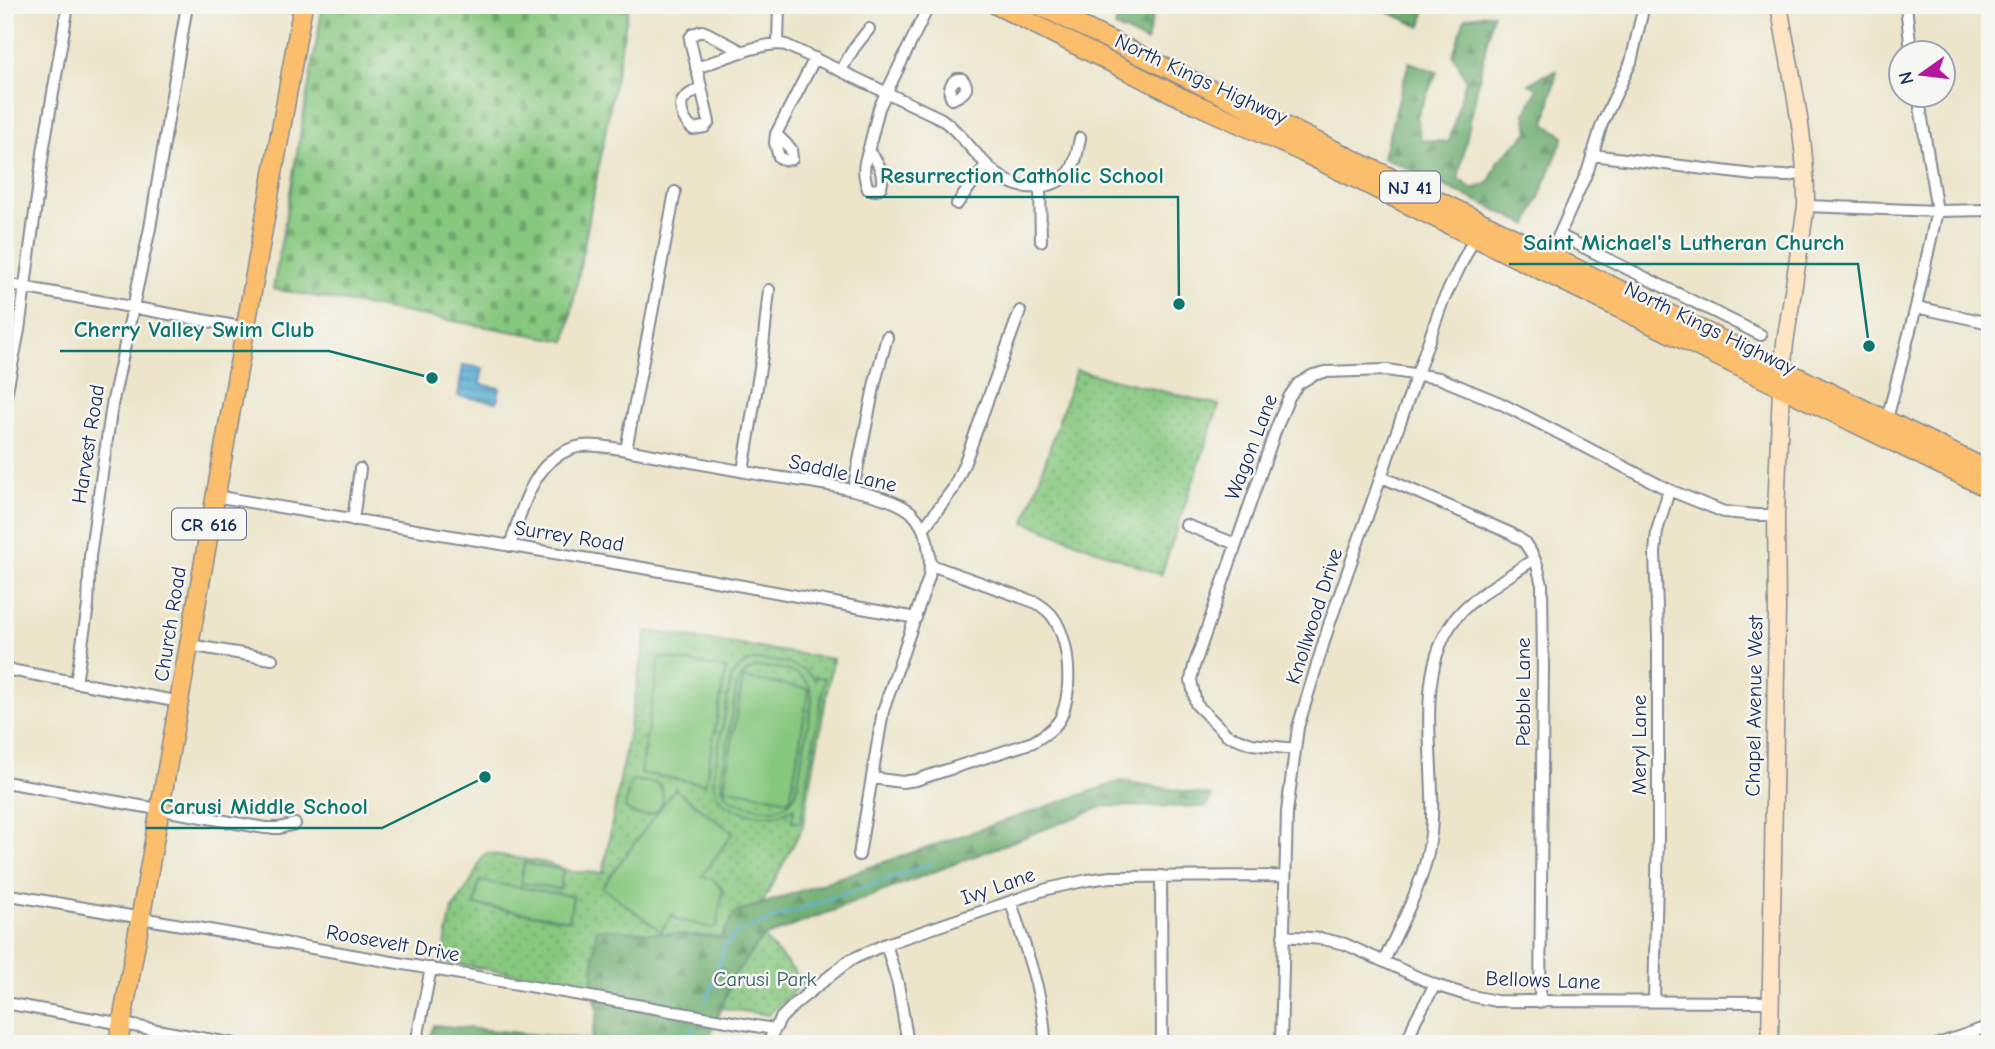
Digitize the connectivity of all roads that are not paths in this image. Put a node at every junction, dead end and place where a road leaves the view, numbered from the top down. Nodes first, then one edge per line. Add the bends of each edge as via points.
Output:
1 (68, 5) edge
2 (187, 5) edge
3 (303, 5) edge
4 (779, 5) edge
5 (929, 5) edge
6 (996, 5) edge
7 (1038, 5) edge
8 (1644, 5) edge
9 (1779, 5) edge
10 (1906, 5) edge
11 (869, 29) dead end
12 (1910, 38) edge
13 (778, 43) junction
14 (743, 52) junction
15 (815, 58) junction
16 (696, 68) junction
17 (841, 70) junction
18 (701, 87) dead end
19 (886, 91) junction
20 (1920, 108) edge
21 (776, 134) dead end
22 (1080, 138) dead end
23 (868, 152) dead end
24 (1592, 155) junction
25 (986, 165) junction
26 (1805, 173) junction
27 (1040, 187) junction
28 (675, 192) dead end
29 (957, 204) dead end
30 (1805, 206) junction
31 (1990, 210) edge
32 (1937, 211) junction
33 (1478, 230) junction
34 (1559, 235) junction
35 (1041, 241) dead end
36 (1547, 264) junction
37 (5, 284) edge
38 (25, 287) junction
39 (769, 290) dead end
40 (134, 307) junction
41 (1916, 307) junction
42 (1020, 311) dead end
43 (1990, 323) edge
44 (246, 328) junction
45 (1746, 328) junction
46 (1761, 335) dead end
47 (887, 337) dead end
48 (1760, 358) junction
49 (1782, 368) junction
50 (1417, 376) junction
51 (1781, 387) junction
52 (5, 401) edge
53 (1887, 419) junction
54 (626, 450) junction
55 (360, 469) dead end
56 (743, 471) junction
57 (1990, 471) edge
58 (1382, 477) junction
59 (1990, 489) edge
60 (1669, 490) junction
61 (853, 491) junction
62 (214, 496) junction
63 (1776, 514) junction
64 (354, 520) junction
65 (1186, 526) dead end
66 (923, 529) junction
67 (1236, 544) junction
68 (510, 546) junction
69 (1534, 559) junction
70 (931, 565) junction
71 (916, 618) junction
72 (189, 645) junction
73 (272, 659) dead end
74 (5, 669) edge
75 (76, 683) junction
76 (180, 702) junction
77 (1294, 749) junction
78 (872, 778) junction
79 (5, 782) edge
80 (159, 809) junction
81 (295, 824) dead end
82 (859, 855) dead end
83 (1161, 876) junction
84 (1285, 876) junction
85 (5, 894) edge
86 (1011, 902) junction
87 (139, 919) junction
88 (1283, 936) junction
89 (886, 944) junction
90 (1384, 961) junction
91 (431, 968) junction
92 (1435, 985) junction
93 (1539, 1002) junction
94 (1654, 1002) junction
95 (1770, 1002) junction
96 (5, 1003) edge
97 (122, 1023) junction
98 (1990, 1026) edge
99 (773, 1029) junction
100 (118, 1044) edge
101 (235, 1044) edge
102 (416, 1044) edge
103 (767, 1044) edge
104 (908, 1044) edge
105 (1045, 1044) edge
106 (1162, 1044) edge
107 (1281, 1044) edge
108 (1406, 1044) edge
109 (1770, 1044) edge
110 (1938, 1044) edge

1 - 38 street
2 - 40 street, Harvest Road
3 - 44 main road, Church Road / CR 616
4 - 13 street
5 - 19 street
6 - 33 main road, North Kings Highway / NJ 41 via 1182,98
7 - 33 main road, North Kings Highway / NJ 41
8 - 24 street via 1631,62
9 - 26 main road, Chapel Avenue West
10 - 12 street
11 - 17 street
13 - 14 street
13 - 15 street
14 - 16 street
14 - 16 street via 697,31 690,38
15 - 17 street
15 - 21 street
16 - 18 street
17 - 19 street
19 - 23 street
19 - 25 street via 946,109 952,126
20 - 32 street
22 - 27 street via 1068,176
24 - 26 street via 1754,175
24 - 34 street
25 - 27 street via 1012,183
25 - 29 street
26 - 30 main road, Chapel Avenue West
27 - 35 street
28 - 54 street
30 - 32 street
30 - 49 main road, Chapel Avenue West
31 - 32 street
32 - 41 street
33 - 36 main road, North Kings Highway / NJ 41
33 - 50 street, Knollwood Drive via 1442,303
34 - 36 street
34 - 45 street
36 - 48 main road, North Kings Highway / NJ 41
36 - 51 main road, North Kings Highway / NJ 41
37 - 38 street
38 - 40 street
38 - 52 street
39 - 56 street
40 - 44 street
40 - 75 street, Harvest Road via 112,404
41 - 43 street
41 - 53 street
42 - 66 street via 953,489
44 - 62 main road, Church Road / CR 616
45 - 46 street
45 - 48 street
47 - 61 street
48 - 49 main road, North Kings Highway / NJ 41
49 - 51 main road, Chapel Avenue West
49 - 53 main road, North Kings Highway / NJ 41
50 - 58 street, Knollwood Drive
50 - 60 street, Wagon Lane via 1439,378 1500,403
50 - 67 street, Wagon Lane via 1387,370 1325,372 1298,384 1276,429
51 - 59 main road, North Kings Highway / NJ 41
51 - 63 main road, Chapel Avenue West
53 - 57 main road, North Kings Highway / NJ 41
54 - 56 street, Saddle Lane
54 - 68 street, Saddle Lane via 581,446 550,461 527,496
55 - 64 street
56 - 61 street, Saddle Lane
58 - 69 street, Pebble Lane via 1511,534 1524,542
58 - 77 street, Knollwood Drive via 1330,622
60 - 63 street, Wagon Lane via 1724,512
60 - 94 street, Meryl Lane via 1655,553 1658,836
61 - 66 street, Saddle Lane via 892,501 910,511
62 - 64 street, Surrey Road
62 - 72 main road, Church Road / CR 616
63 - 95 main road, Chapel Avenue West
64 - 68 street, Surrey Road
65 - 67 street
66 - 70 street
67 - 77 street, Wagon Lane via 1194,666 1195,704 1227,735 1252,744
68 - 71 street, Surrey Road
69 - 90 street via 1468,606 1444,636 1429,695 1430,841 1416,890
69 - 93 street, Pebble Lane via 1542,585 1543,666
70 - 71 street
70 - 78 street via 1037,603 1050,613 1060,629 1066,655 1068,677 1061,718 1033,742 916,780
71 - 78 street via 883,711
72 - 73 street
72 - 76 main road, Church Road / CR 616
74 - 75 street
75 - 76 street
76 - 80 main road, Church Road / CR 616
77 - 84 street, Knollwood Drive
78 - 82 street
79 - 80 street
80 - 81 street via 265,828
80 - 87 main road, Church Road / CR 616
83 - 84 street, Ivy Lane
83 - 86 street, Ivy Lane via 1088,880
83 - 106 street
84 - 88 street, Knollwood Drive
85 - 87 street, Roosevelt Drive
86 - 89 street, Ivy Lane
86 - 105 street via 1040,999
87 - 91 street, Roosevelt Drive
87 - 97 main road, Church Road / CR 616
88 - 90 street, Bellows Lane via 1345,944
88 - 107 street, Knollwood Drive
89 - 99 street, Ivy Lane via 850,960 796,1003
89 - 104 street
90 - 92 street, Bellows Lane
91 - 99 street, Roosevelt Drive
91 - 102 street
92 - 93 street, Bellows Lane via 1496,1001
92 - 108 street
93 - 94 street, Bellows Lane
94 - 95 street, Bellows Lane
95 - 109 main road, Chapel Avenue West
96 - 97 street
97 - 100 main road, Church Road / CR 616
97 - 101 street
98 - 110 street
99 - 103 street, Ivy Lane

